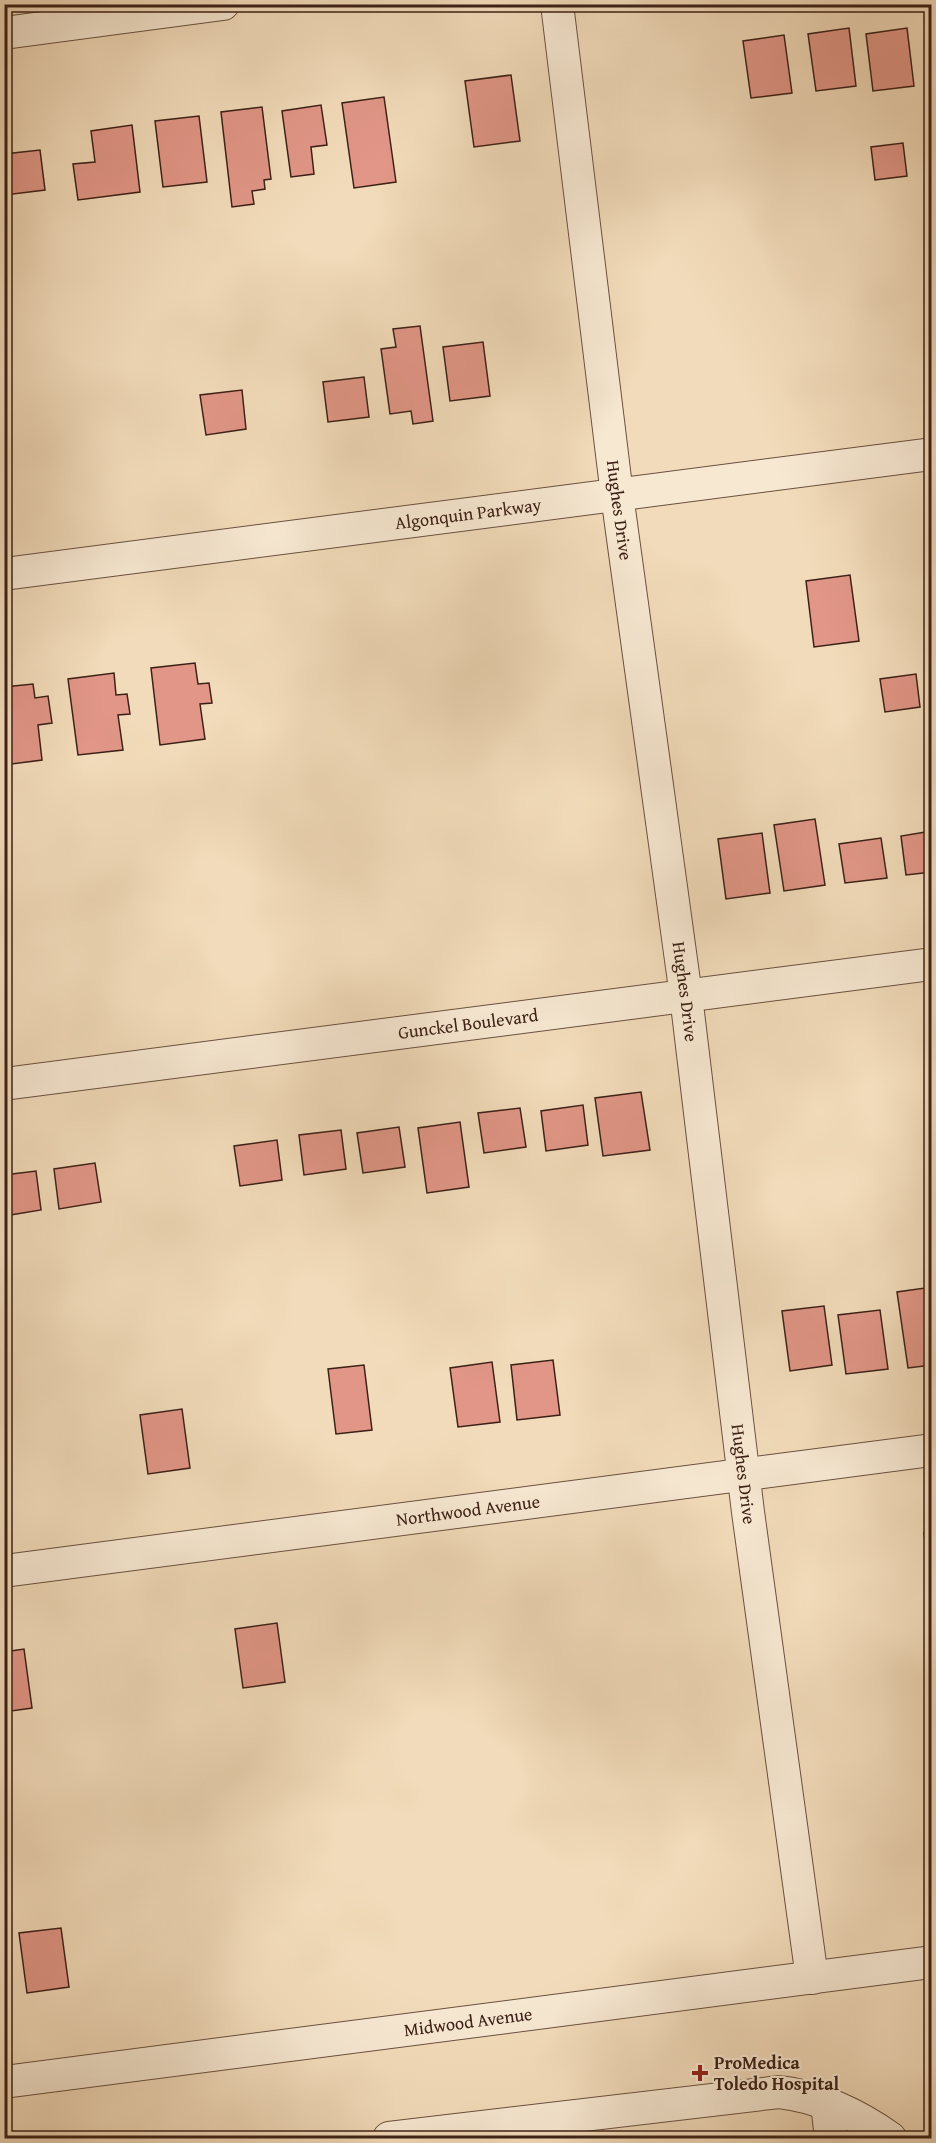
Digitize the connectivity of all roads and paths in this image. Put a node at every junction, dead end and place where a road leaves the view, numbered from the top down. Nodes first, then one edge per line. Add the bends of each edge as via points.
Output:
1 (223, 4) edge
2 (557, 4) edge
3 (4, 33) edge
4 (932, 454) edge
5 (617, 495) junction
6 (4, 574) edge
7 (932, 964) edge
8 (686, 996) junction
9 (4, 1084) edge
10 (932, 1450) edge
11 (743, 1475) junction
12 (4, 1571) edge
13 (932, 1962) edge
14 (812, 1978) junction
15 (4, 2082) edge
16 (827, 2104) junction
17 (389, 2139) edge
18 (831, 2139) edge
19 (890, 2139) edge

1 - 3 street
2 - 5 street, Hughes Drive
4 - 5 street, Algonquin Parkway
5 - 6 street, Algonquin Parkway
5 - 8 street, Hughes Drive
7 - 8 street, Gunckel Boulevard
8 - 9 street, Gunckel Boulevard
8 - 11 street, Hughes Drive
10 - 11 street, Northwood Avenue
11 - 12 street, Northwood Avenue
11 - 14 street, Hughes Drive
13 - 14 street, Midwood Avenue
14 - 15 street, Midwood Avenue
16 - 17 street via 796,2094 762,2092
16 - 18 street
16 - 19 street

